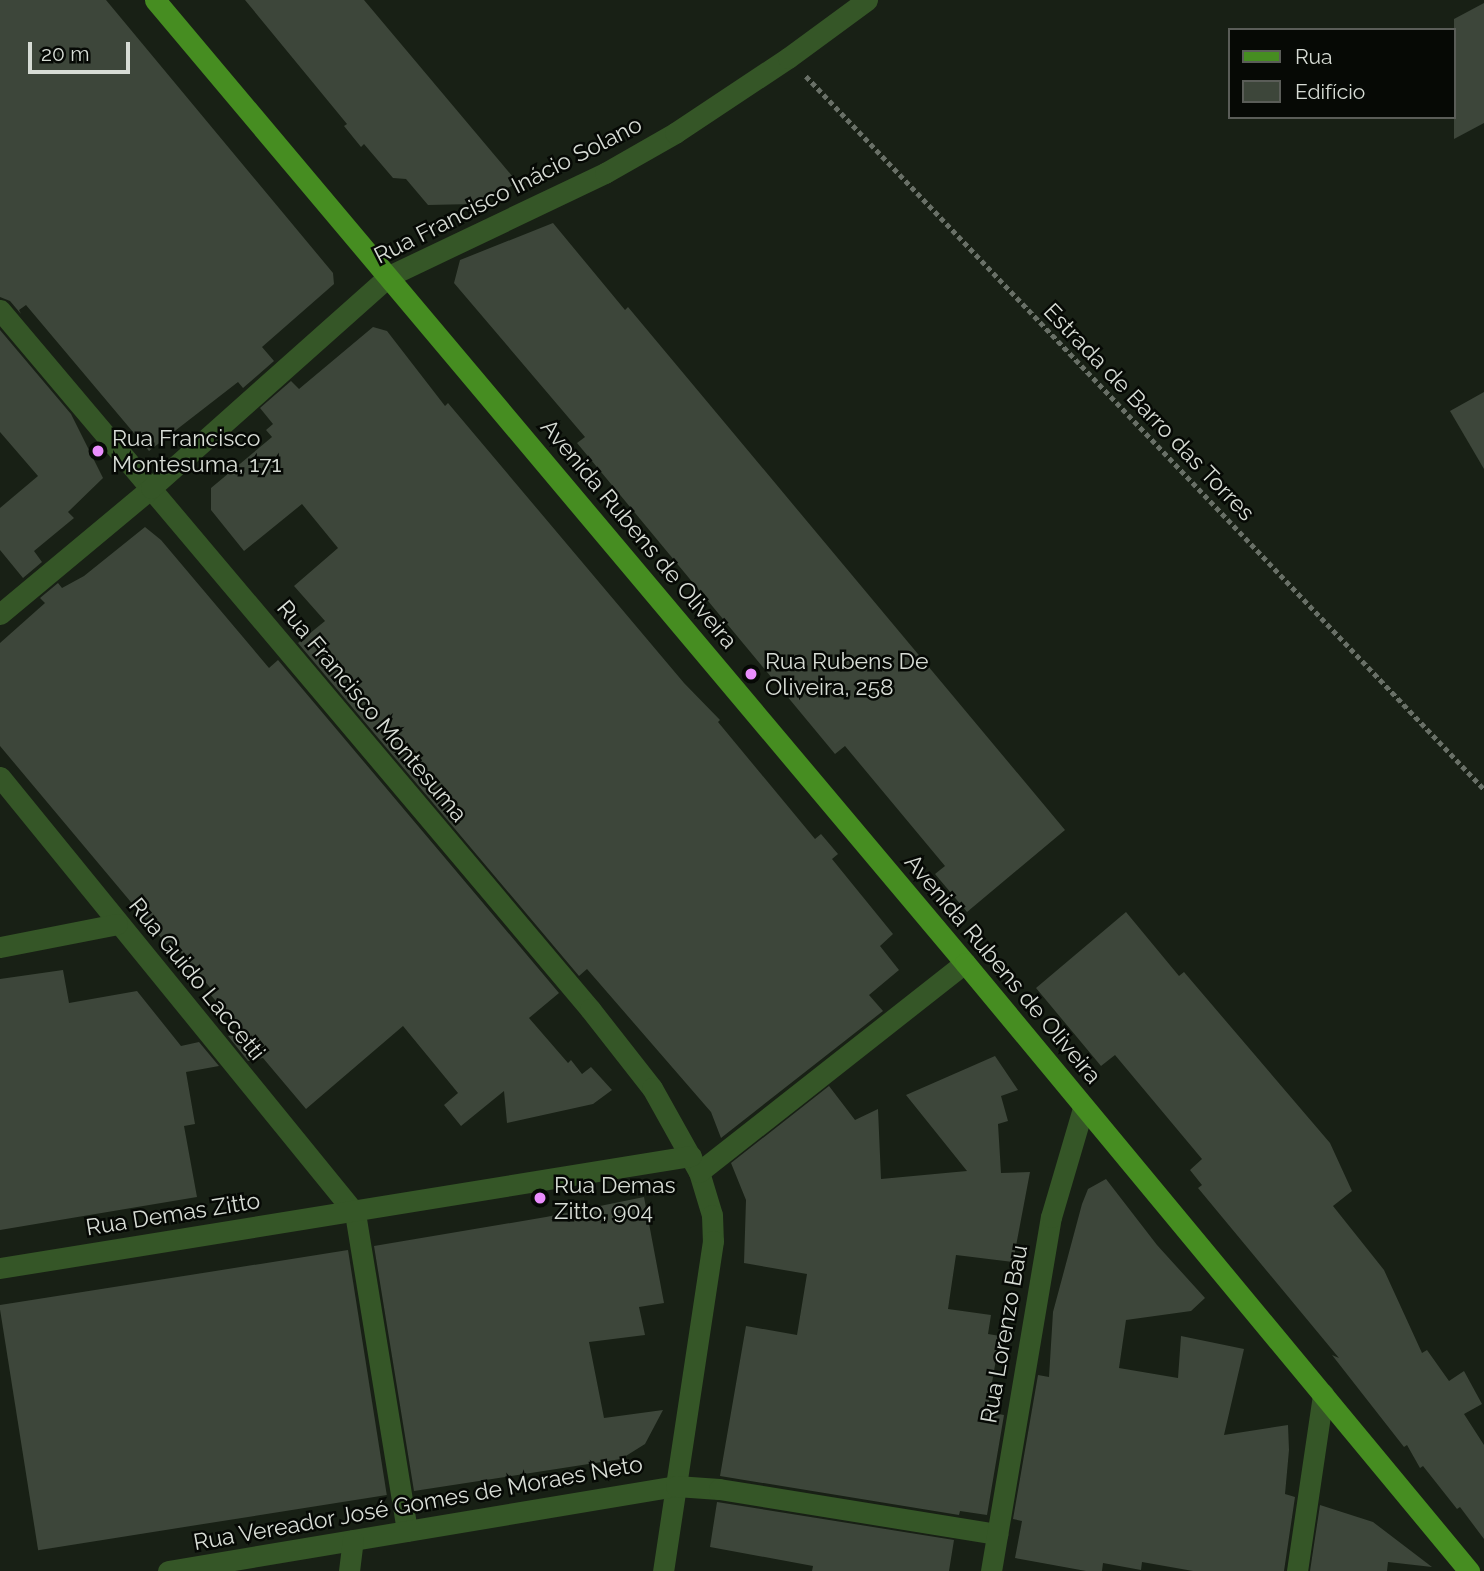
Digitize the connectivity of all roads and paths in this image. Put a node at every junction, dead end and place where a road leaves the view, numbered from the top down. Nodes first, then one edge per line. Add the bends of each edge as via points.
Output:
1 (155, 0) edge
2 (867, 0) edge
3 (788, 58) junction
4 (389, 276) junction
5 (0, 310) edge
6 (151, 488) junction
7 (0, 614) edge
8 (0, 777) edge
9 (1484, 789) edge
10 (117, 924) junction
11 (0, 947) edge
12 (965, 962) junction
13 (1083, 1108) junction
14 (695, 1164) junction
15 (355, 1213) junction
16 (0, 1268) edge
17 (1324, 1394) junction
18 (676, 1486) junction
19 (407, 1531) junction
20 (997, 1534) junction
21 (353, 1540) junction
22 (168, 1571) edge
23 (349, 1571) edge
24 (663, 1571) edge
25 (991, 1571) edge
26 (1297, 1571) edge
27 (1469, 1571) edge

1 - 4 main road, Avenida Rubens de Oliveira
2 - 3 street, Rua Francisco Inácio Solano
3 - 4 street, Rua Francisco Inácio Solano via 605,173
3 - 9 path, Estrada de Barro das Torres
4 - 6 street, Rua Francisco Inácio Solano
4 - 12 main road, Avenida Rubens de Oliveira
5 - 6 street, Rua Francisco Montesuma
6 - 7 street, Rua Francisco Inácio Solano
6 - 14 street, Rua Francisco Montesuma via 590,1009 652,1088
8 - 10 street, Rua Guido Laccetti
10 - 11 street
10 - 15 street, Rua Guido Laccetti
12 - 13 main road, Avenida Rubens de Oliveira
12 - 14 street
13 - 17 main road, Avenida Rubens de Oliveira
13 - 20 street, Rua Lorenzo Bau via 1051,1217
14 - 15 street, Rua Demas Zitto
14 - 18 street, Rua Francisco Montesuma via 712,1215 713,1241
15 - 16 street, Rua Demas Zitto
15 - 19 street
17 - 26 street
17 - 27 main road, Avenida Rubens de Oliveira
18 - 19 street, Rua Vereador José Gomes de Moraes Neto
18 - 20 street, Rua Vereador José Gomes de Moraes Neto
18 - 24 street, Rua Francisco Montesuma
19 - 21 street, Rua Vereador José Gomes de Moraes Neto
20 - 25 street, Rua Lorenzo Bau
21 - 22 street, Rua Vereador José Gomes de Moraes Neto
21 - 23 street

